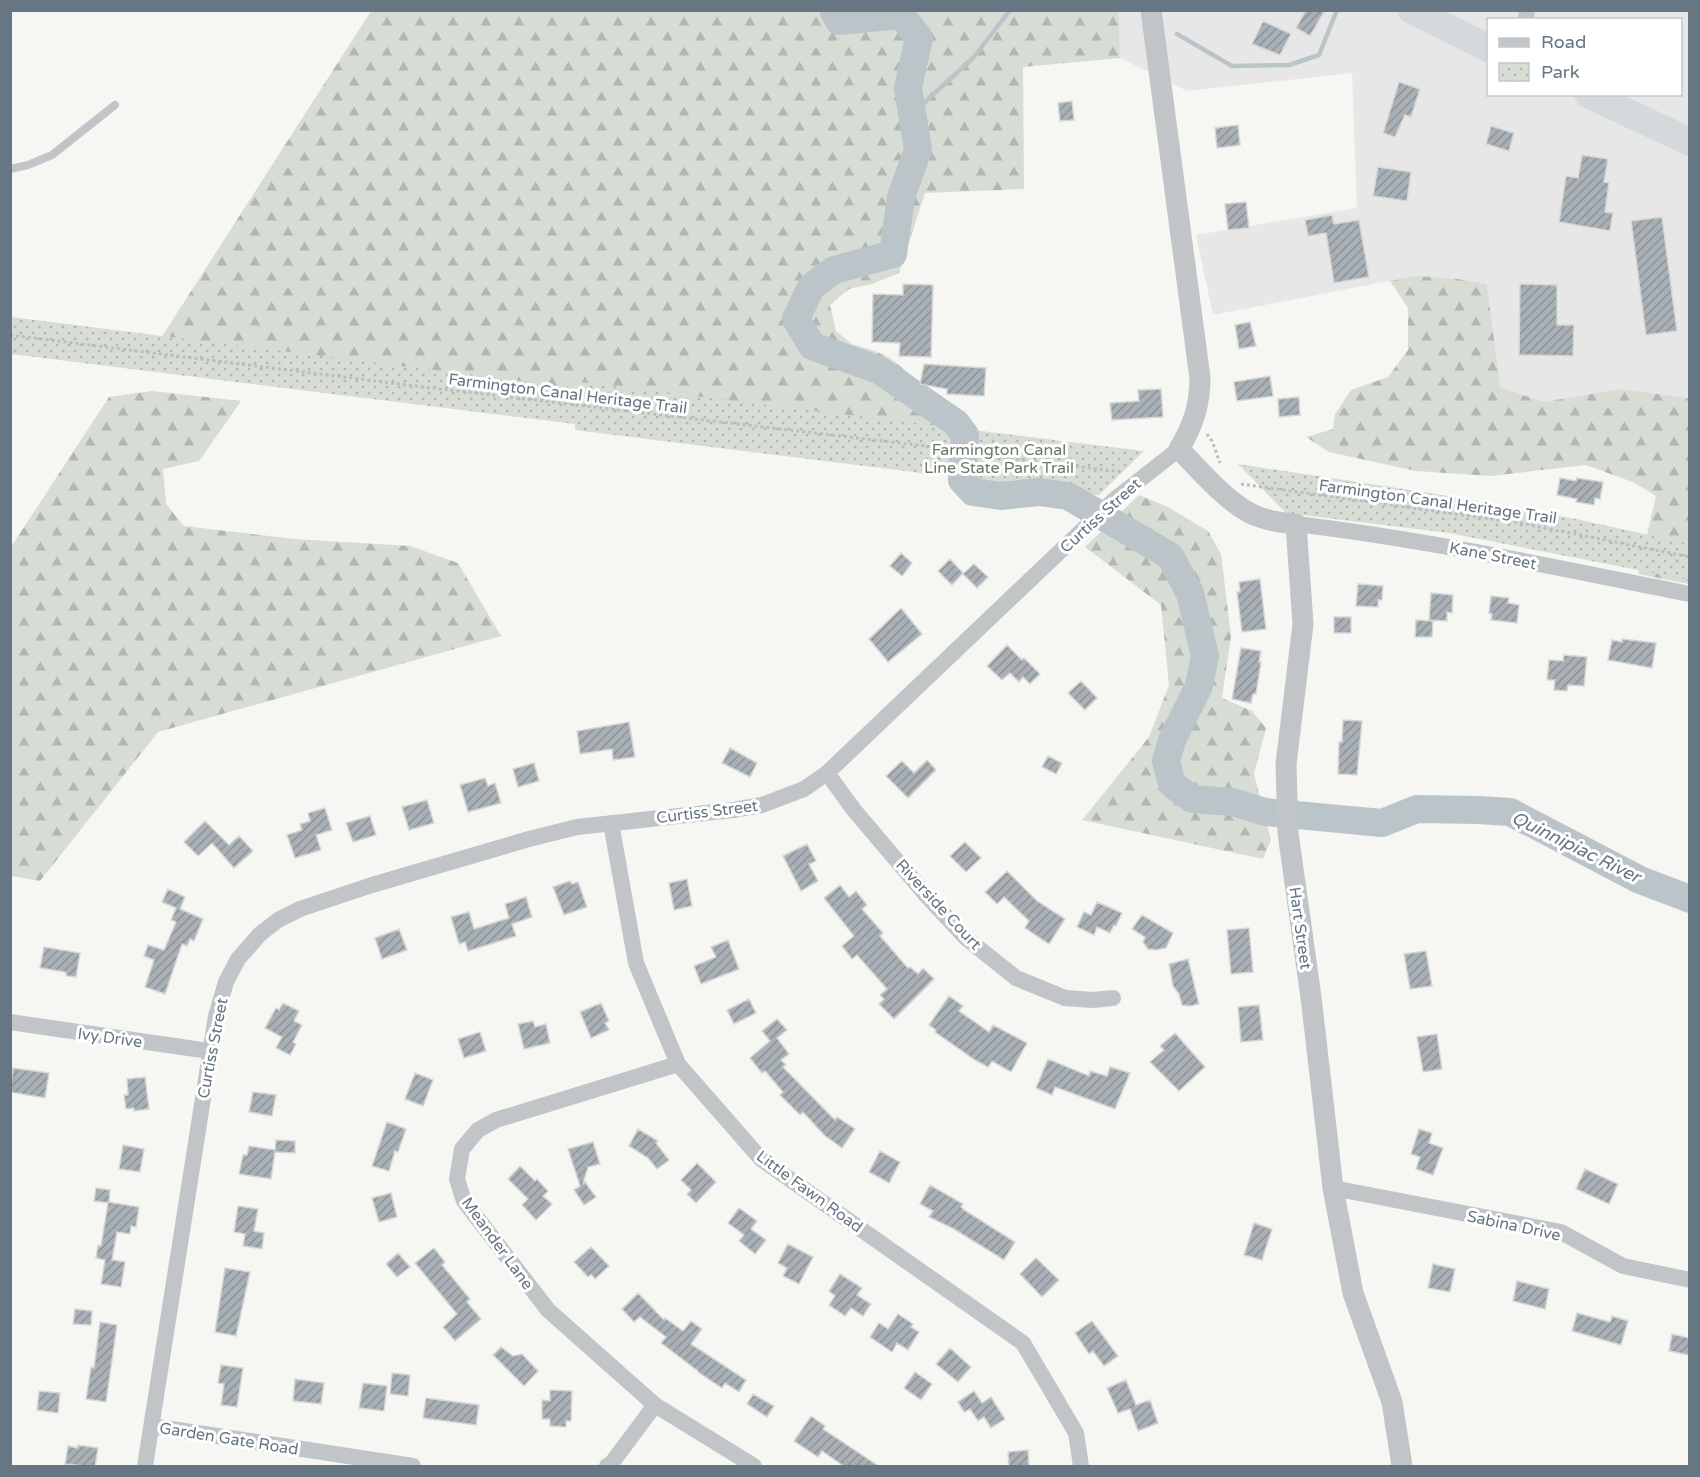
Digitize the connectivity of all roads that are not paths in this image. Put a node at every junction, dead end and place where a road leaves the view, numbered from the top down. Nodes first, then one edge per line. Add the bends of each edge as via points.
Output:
1 (1151, 10) edge
2 (1412, 10) edge
3 (1487, 48) edge
4 (1592, 96) edge
5 (115, 105) dead end
6 (1689, 142) edge
7 (10, 169) edge
8 (1179, 449) junction
9 (1296, 524) junction
10 (1689, 594) edge
11 (827, 773) junction
12 (611, 823) junction
13 (1113, 998) dead end
14 (10, 1022) edge
15 (209, 1051) junction
16 (678, 1065) junction
17 (1333, 1188) junction
18 (1689, 1280) edge
19 (655, 1405) junction
20 (152, 1426) junction
21 (145, 1467) edge
22 (414, 1467) edge
23 (607, 1467) edge
24 (754, 1467) edge
25 (1081, 1467) edge
26 (1402, 1467) edge

1 - 8 street, Curtiss Street via 1200,378 1199,406
2 - 3 highway
4 - 6 highway
5 - 7 lane via 52,155
8 - 9 street via 1216,486 1252,514
8 - 11 street, Curtiss Street via 1114,500
9 - 10 street, Kane Street via 1473,551
9 - 17 street, Hart Street via 1303,624 1290,722 1288,833
11 - 12 street, Curtiss Street via 804,789 762,805
11 - 13 street, Riverside Court via 854,810 966,938 1017,978 1065,998
12 - 15 street, Curtiss Street via 529,839 372,885 278,920 260,934 230,974
12 - 16 street, Little Fawn Road via 636,963
14 - 15 street, Ivy Drive
15 - 20 street, Curtiss Street
16 - 19 street, Meander Lane via 496,1120 478,1130 462,1149 457,1179 464,1201 548,1310
16 - 25 street, Little Fawn Road via 760,1159 1023,1343 1076,1433
17 - 18 street, Sabina Drive via 1561,1232 1623,1266
17 - 26 street, Hart Street via 1353,1293 1392,1402
19 - 23 street
19 - 24 street, Meander Lane
20 - 21 street, Curtiss Street
20 - 22 street, Garden Gate Road

